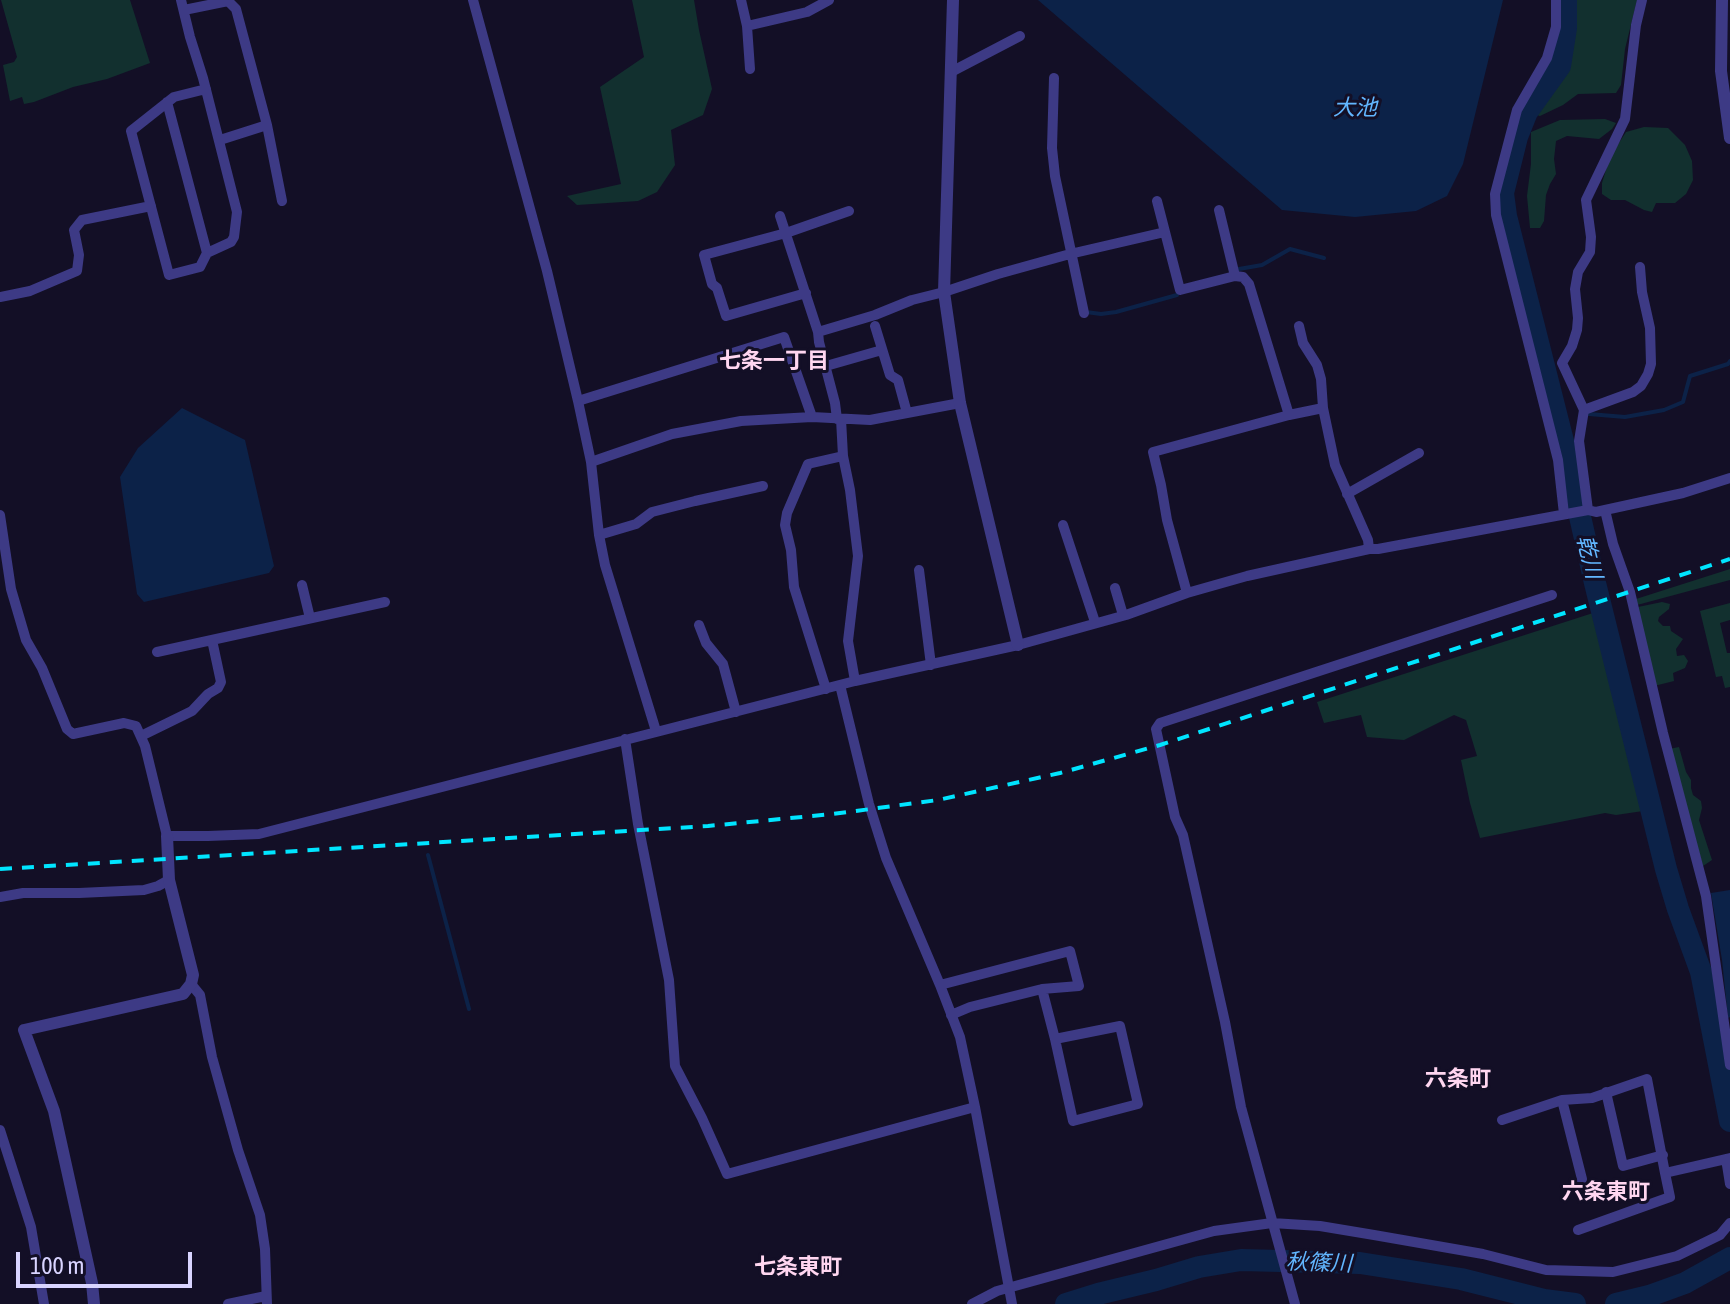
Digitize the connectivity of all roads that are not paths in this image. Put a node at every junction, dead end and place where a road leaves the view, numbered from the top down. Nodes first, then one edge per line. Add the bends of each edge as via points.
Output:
1 (473, 0) edge
2 (741, 0) edge
3 (829, 0) edge
4 (953, 0) edge
5 (1556, 0) edge
6 (1642, 0) edge
7 (234, 2) edge
8 (183, 5) edge
9 (1725, 5) edge
10 (747, 26) junction
11 (1020, 36) dead end
12 (750, 69) dead end
13 (951, 72) junction
14 (1054, 78) dead end
15 (206, 89) junction
16 (167, 102) junction
17 (267, 125) junction
18 (1730, 138) edge
19 (220, 140) junction
20 (282, 201) dead end
21 (1157, 201) dead end
22 (151, 206) junction
23 (1219, 210) dead end
24 (849, 211) dead end
25 (780, 216) dead end
26 (1165, 232) junction
27 (786, 233) junction
28 (207, 253) junction
29 (1070, 254) junction
30 (1640, 267) dead end
31 (1235, 276) junction
32 (944, 292) junction
33 (806, 293) junction
34 (0, 297) edge
35 (1084, 313) dead end
36 (875, 326) dead end
37 (1299, 326) dead end
38 (818, 332) junction
39 (882, 350) junction
40 (826, 366) junction
41 (578, 401) junction
42 (960, 403) junction
43 (1323, 408) junction
44 (1584, 410) junction
45 (907, 413) junction
46 (1289, 415) junction
47 (812, 417) junction
48 (839, 419) junction
49 (1419, 453) dead end
50 (843, 456) junction
51 (591, 462) junction
52 (1730, 478) edge
53 (763, 486) dead end
54 (1347, 494) junction
55 (1588, 510) junction
56 (1605, 510) junction
57 (1564, 514) junction
58 (0, 515) edge
59 (1063, 525) dead end
60 (599, 535) junction
61 (1369, 549) junction
62 (919, 570) dead end
63 (302, 585) dead end
64 (1115, 588) dead end
65 (1187, 593) junction
66 (1552, 595) dead end
67 (385, 602) dead end
68 (1123, 615) junction
69 (310, 618) junction
70 (1095, 622) junction
71 (699, 625) dead end
72 (212, 640) junction
73 (1018, 645) junction
74 (157, 652) dead end
75 (931, 665) junction
76 (855, 681) junction
77 (840, 685) junction
78 (826, 689) junction
79 (736, 712) junction
80 (656, 731) junction
81 (141, 736) junction
82 (625, 739) junction
83 (167, 836) junction
84 (169, 880) junction
85 (0, 897) edge
86 (191, 984) junction
87 (940, 985) junction
88 (1042, 989) junction
89 (951, 1015) junction
90 (1055, 1039) junction
91 (1730, 1065) edge
92 (1606, 1092) junction
93 (1562, 1100) junction
94 (975, 1107) junction
95 (1502, 1120) dead end
96 (0, 1130) edge
97 (1663, 1155) junction
98 (1728, 1158) edge
99 (1665, 1173) junction
100 (1730, 1184) edge
101 (1578, 1188) dead end
102 (1730, 1223) edge
103 (1272, 1225) junction
104 (1578, 1230) dead end
105 (1011, 1297) edge
106 (266, 1300) edge
107 (44, 1304) edge
108 (94, 1304) edge
109 (228, 1304) edge
110 (972, 1304) edge
111 (1295, 1304) edge

1 - 41 street
2 - 10 street
3 - 10 street via 807,12
4 - 13 street
5 - 57 street via 1556,27 1547,58 1517,110 1495,194 1558,460
6 - 44 street via 1625,119 1586,200 1590,252 1578,272 1577,330 1562,363
7 - 8 street
7 - 17 street
8 - 15 street
9 - 18 street via 1721,71
10 - 12 street
11 - 13 street
13 - 32 street
14 - 29 street via 1052,148
15 - 16 street
15 - 19 street
16 - 22 street via 131,131
16 - 28 street
17 - 19 street
17 - 20 street
19 - 28 street via 237,212 234,237
21 - 26 street
22 - 28 street via 169,275 200,267
22 - 34 street via 82,220 74,230 77,271
23 - 31 street
24 - 27 street
25 - 27 street
26 - 29 street
26 - 31 street via 1180,290
27 - 33 street
27 - 33 street via 704,255 712,284 726,316
29 - 32 street
29 - 35 street
30 - 44 street via 1650,328 1648,374 1633,392
31 - 46 street via 1249,284
32 - 38 street
32 - 42 street
33 - 38 street
36 - 39 street
37 - 43 street via 1317,365
38 - 40 street
39 - 40 street
39 - 45 street
40 - 48 street
41 - 47 street via 784,337
41 - 51 street
42 - 45 street
42 - 73 street
43 - 46 street
43 - 54 street
44 - 55 street via 1579,441
45 - 48 street
46 - 65 street via 1153,452
47 - 48 street
47 - 51 street via 741,421 672,434
48 - 50 street
49 - 54 street
50 - 76 street via 858,556 848,641
50 - 78 street via 808,464 785,525 794,587
51 - 60 street
52 - 56 street
53 - 60 street via 652,512 636,524
54 - 61 street
55 - 56 street
55 - 57 street
56 - 91 street via 1706,896
57 - 61 street
58 - 81 street via 11,589 26,640 67,729 73,734 124,723 136,726
59 - 70 street
60 - 80 street
61 - 65 street
62 - 75 street
63 - 69 street
64 - 68 street
65 - 68 street
66 - 103 street via 1160,723 1156,729
67 - 69 street
68 - 70 street
69 - 72 street
70 - 73 street
71 - 79 street via 723,664
72 - 74 street
72 - 81 street via 218,688 192,711
73 - 75 street
75 - 76 street
76 - 77 street
77 - 78 street
77 - 87 street via 886,858
78 - 79 street
79 - 80 street
80 - 82 street
81 - 83 street
82 - 83 street via 259,834
82 - 94 street via 669,980 675,1066 727,1174
83 - 84 street
84 - 85 street via 144,890
84 - 86 street
86 - 106 street via 200,995 212,1057 260,1215
86 - 108 street via 183,994 24,1030 57,1126
87 - 88 street via 1070,951 1079,986
87 - 89 street
88 - 89 street
88 - 90 street
89 - 94 street
90 - 90 street via 1073,1121 1138,1104 1120,1026
92 - 93 street
92 - 97 street via 1623,1166
92 - 97 street via 1647,1079
93 - 95 street
93 - 101 street via 1582,1179
94 - 105 street
96 - 107 street via 31,1227
97 - 99 street
98 - 99 street
98 - 100 street
99 - 104 street via 1670,1197
102 - 103 street via 1720,1235 1677,1256 1613,1272 1546,1270 1320,1226
103 - 105 street via 1214,1231
103 - 111 street
105 - 110 street via 997,1291
106 - 109 street

